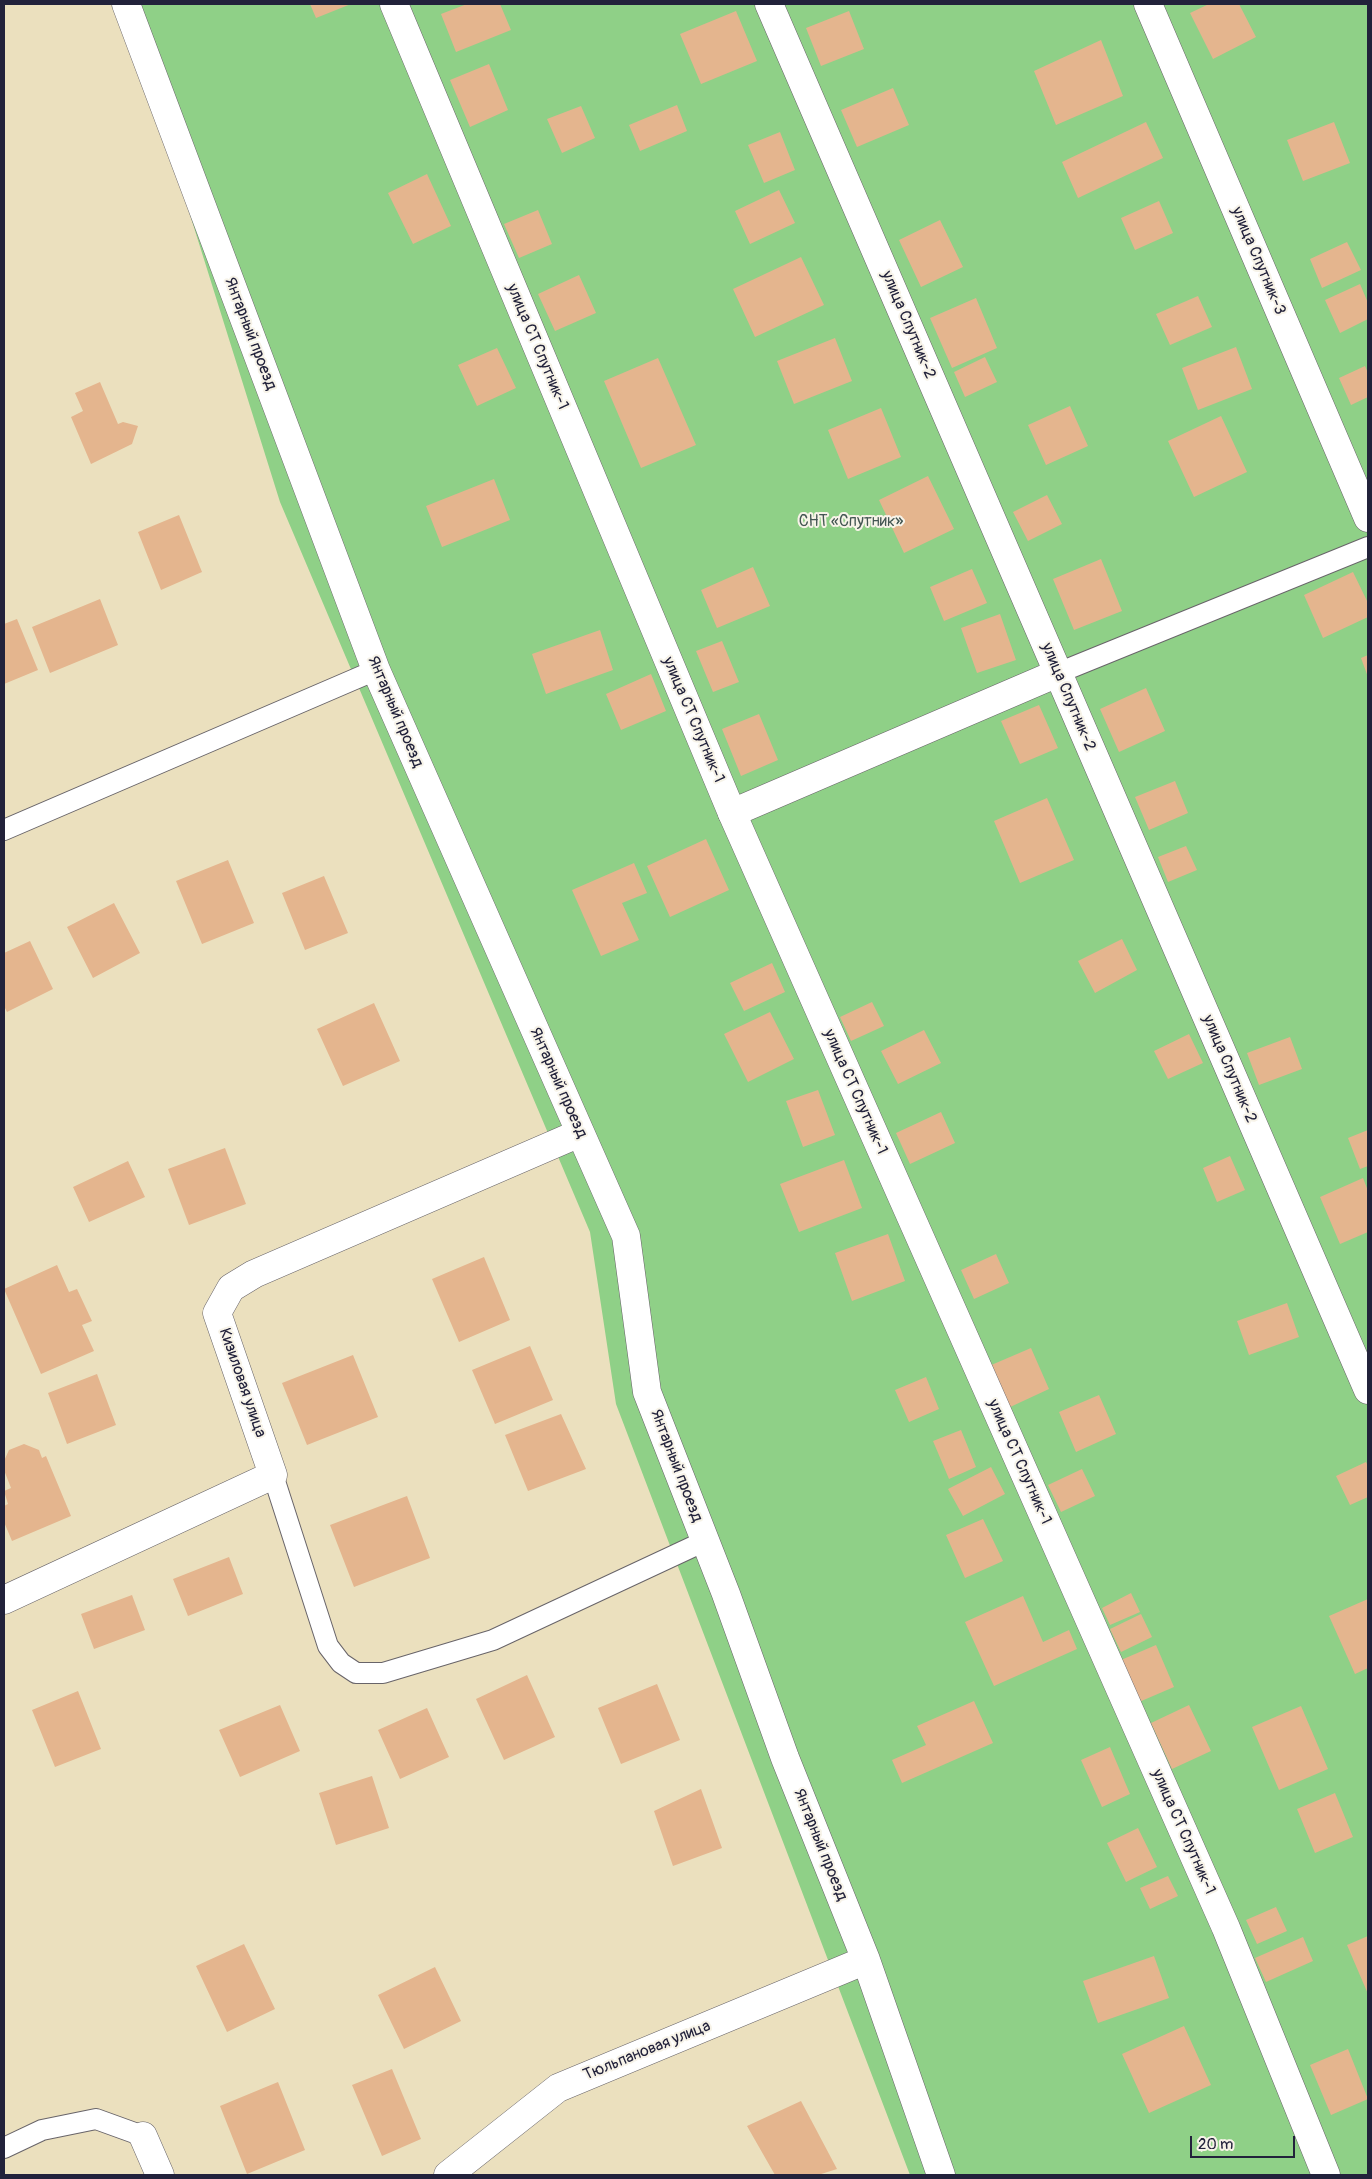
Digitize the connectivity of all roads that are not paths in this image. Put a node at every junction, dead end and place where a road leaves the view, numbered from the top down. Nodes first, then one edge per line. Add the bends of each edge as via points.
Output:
1 (126, 4) edge
2 (394, 4) edge
3 (769, 4) edge
4 (1148, 4) edge
5 (1368, 518) edge
6 (1368, 547) edge
7 (376, 670) junction
8 (1058, 673) junction
9 (732, 813) junction
10 (4, 830) edge
11 (580, 1133) junction
12 (1368, 1390) edge
13 (274, 1476) junction
14 (705, 1541) junction
15 (4, 1600) edge
16 (866, 1960) junction
17 (143, 2136) joint
18 (4, 2148) edge
19 (160, 2175) edge
20 (448, 2175) edge
21 (941, 2175) edge
22 (1326, 2175) edge

1 - 7 street, Янтарный проезд
2 - 9 street, улица СТ Спутник-1
3 - 8 street, улица Спутник-2
4 - 5 street, улица Спутник-3
6 - 8 lane
7 - 10 lane
7 - 11 street, Янтарный проезд
8 - 9 street
8 - 12 street, улица Спутник-2
9 - 22 street, улица СТ Спутник-1 via 1226,1928
11 - 13 street, Кизиловая улица via 254,1274 231,1288 218,1313
11 - 14 street, Янтарный проезд via 626,1236 647,1392
13 - 14 lane via 328,1646 341,1663 356,1673 383,1673 493,1640
13 - 15 street
14 - 16 street, Янтарный проезд via 785,1758
16 - 20 street, Тюльпановая улица via 558,2088
16 - 21 street, Янтарный проезд
17 - 18 lane via 96,2119 42,2130
17 - 19 street

